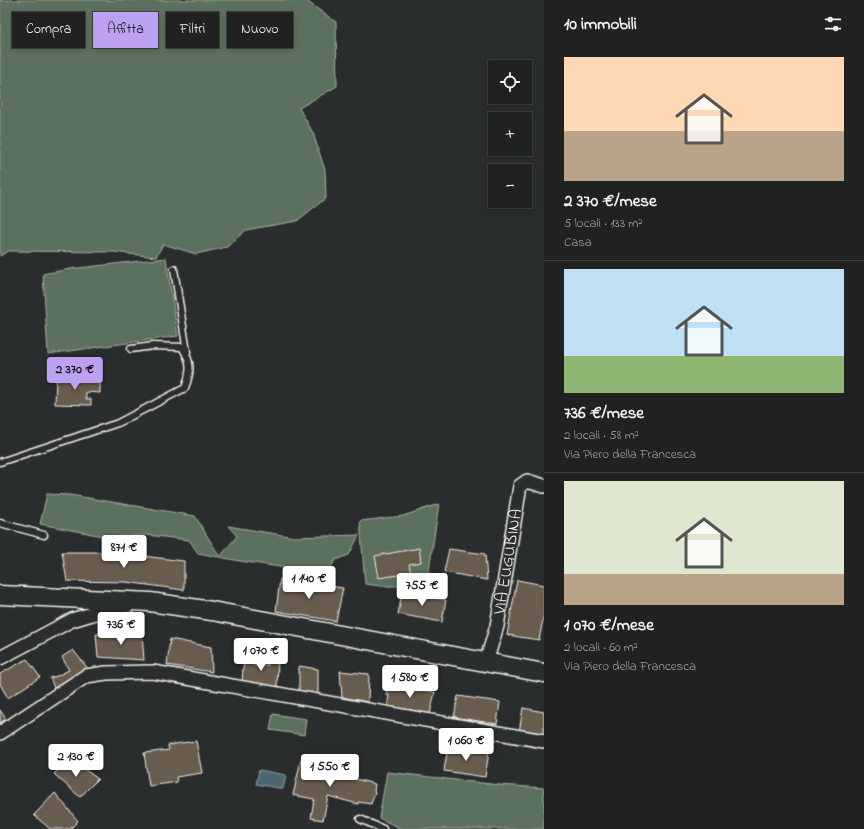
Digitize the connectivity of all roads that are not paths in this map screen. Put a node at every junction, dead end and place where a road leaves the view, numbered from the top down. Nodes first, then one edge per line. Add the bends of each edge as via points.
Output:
1 (174, 268) dead end
2 (131, 349) dead end
3 (188, 356) junction
4 (0, 462) edge
5 (544, 486) edge
6 (0, 523) edge
7 (44, 535) dead end
8 (0, 595) edge
9 (150, 602) junction
10 (0, 658) edge
11 (486, 662) junction
12 (544, 673) edge
13 (0, 733) edge
14 (544, 741) edge
15 (360, 819) dead end
16 (383, 829) edge

1 - 3 lane
2 - 3 lane via 154,346 182,347
3 - 4 lane via 190,374 185,388 118,423
5 - 11 street, VIA EUGUBINA via 527,481 520,486 497,626
6 - 7 lane
8 - 9 street
9 - 10 street via 105,610 72,620
9 - 11 street via 212,611
11 - 12 street
13 - 14 street via 86,676 153,672
15 - 16 lane

